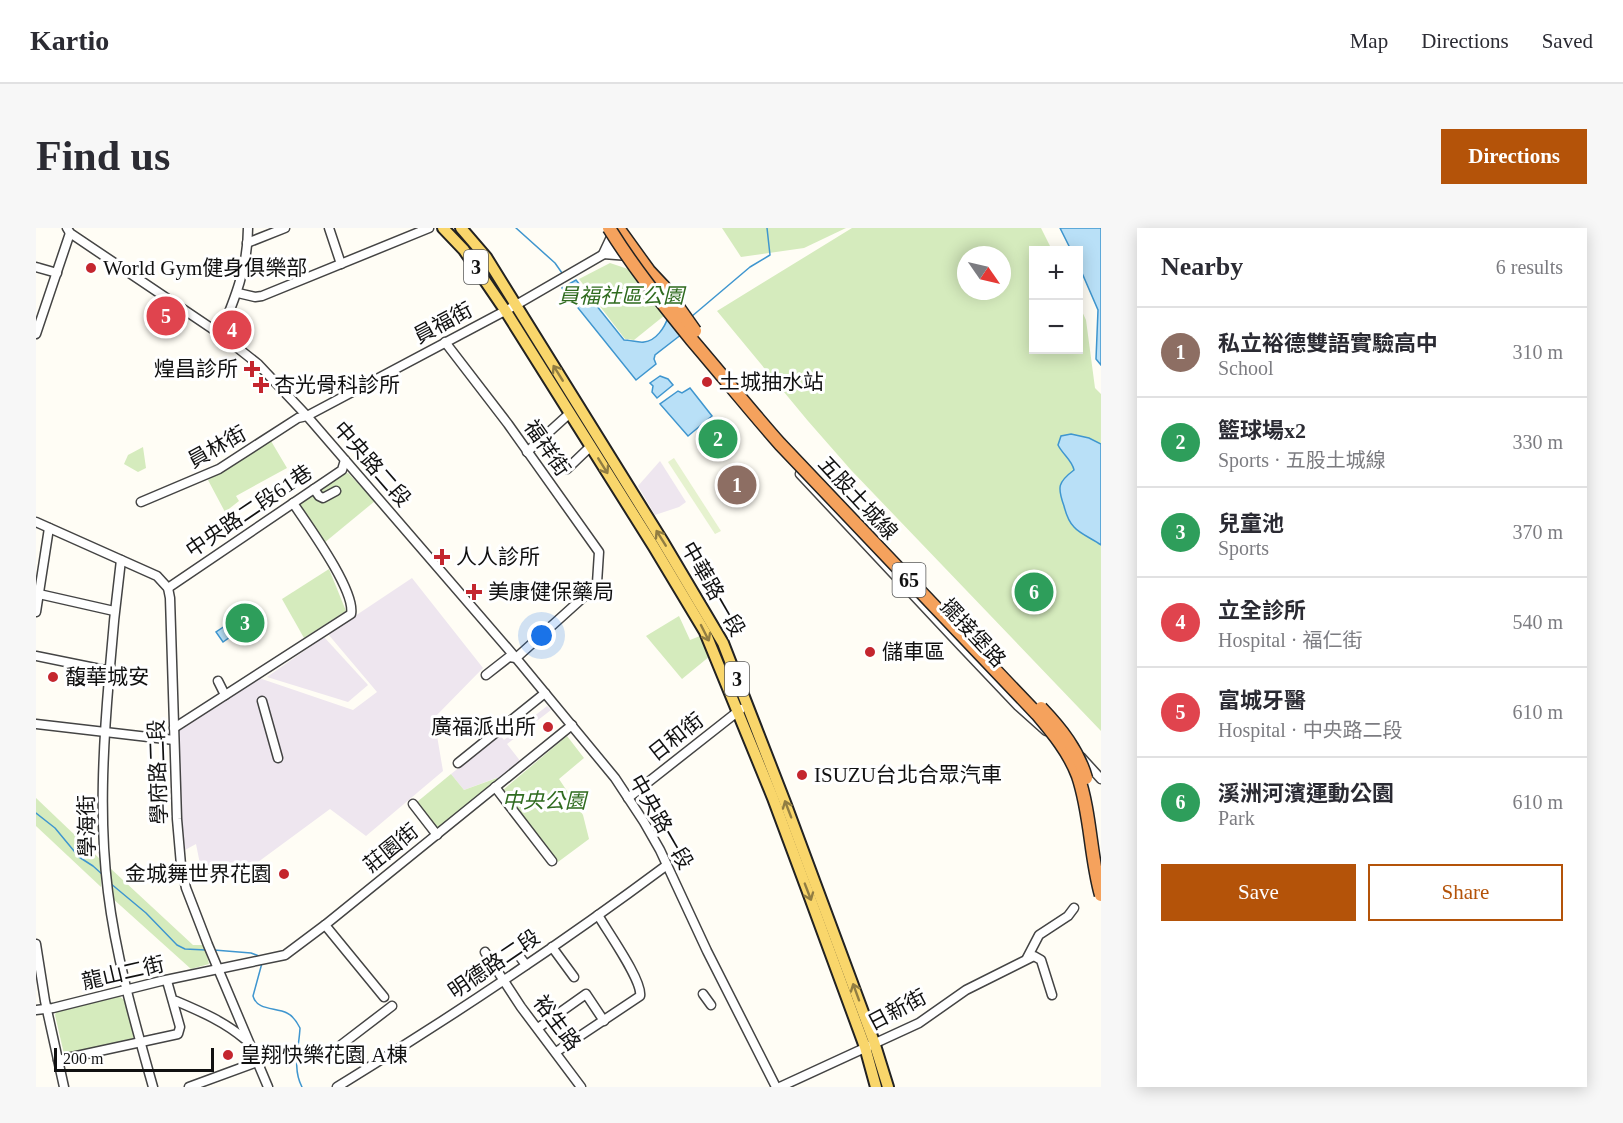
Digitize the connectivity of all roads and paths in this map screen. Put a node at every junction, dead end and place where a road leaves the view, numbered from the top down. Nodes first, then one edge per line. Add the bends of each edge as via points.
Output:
1 (60, 228) edge
2 (248, 228) edge
3 (285, 228) edge
4 (328, 228) edge
5 (429, 228) edge
6 (443, 228) edge
7 (461, 228) edge
8 (609, 228) edge
9 (68, 231) edge
10 (622, 232) edge
11 (247, 243) junction
12 (603, 254) junction
13 (639, 260) junction
14 (341, 264) junction
15 (36, 267) edge
16 (57, 273) junction
17 (660, 291) junction
18 (238, 293) junction
19 (516, 304) junction
20 (505, 310) junction
21 (36, 334) edge
22 (220, 334) junction
23 (445, 342) junction
24 (748, 402) junction
25 (570, 413) junction
26 (307, 416) junction
27 (591, 446) junction
28 (527, 452) junction
29 (345, 460) junction
30 (567, 469) dead end
31 (314, 489) junction
32 (336, 491) dead end
33 (141, 502) dead end
34 (293, 503) junction
35 (36, 522) edge
36 (49, 528) junction
37 (880, 545) junction
38 (873, 552) junction
39 (121, 560) junction
40 (168, 588) junction
41 (39, 594) junction
42 (469, 604) joint
43 (114, 611) junction
44 (36, 612) edge
45 (36, 656) edge
46 (516, 658) junction
47 (110, 671) junction
48 (486, 675) dead end
49 (218, 681) dead end
50 (545, 693) junction
51 (225, 695) junction
52 (262, 701) dead end
53 (742, 708) junction
54 (36, 724) edge
55 (572, 725) junction
56 (174, 728) junction
57 (105, 733) junction
58 (174, 740) junction
59 (278, 758) dead end
60 (458, 763) dead end
61 (1091, 768) junction
62 (1101, 779) edge
63 (495, 787) junction
64 (628, 798) junction
65 (413, 804) dead end
66 (437, 835) junction
67 (1101, 853) edge
68 (552, 861) dead end
69 (667, 865) junction
70 (1101, 895) edge
71 (1074, 908) dead end
72 (598, 915) junction
73 (325, 925) junction
74 (36, 944) edge
75 (552, 946) junction
76 (485, 952) dead end
77 (520, 957) dead end
78 (1027, 958) junction
79 (526, 965) junction
80 (218, 969) junction
81 (574, 977) dead end
82 (504, 980) junction
83 (167, 981) junction
84 (127, 990) junction
85 (703, 994) dead end
86 (1052, 995) dead end
87 (384, 998) dead end
88 (177, 1001) dead end
89 (711, 1005) dead end
90 (392, 1006) dead end
91 (47, 1009) junction
92 (36, 1010) edge
93 (604, 1021) junction
94 (538, 1028) junction
95 (249, 1042) junction
96 (141, 1043) junction
97 (341, 1045) dead end
98 (870, 1045) junction
99 (556, 1052) junction
100 (58, 1060) junction
101 (258, 1062) junction
102 (194, 1086) edge
103 (64, 1087) edge
104 (153, 1087) edge
105 (268, 1087) edge
106 (338, 1087) edge
107 (581, 1087) edge
108 (778, 1087) edge
109 (876, 1087) edge
110 (888, 1087) edge

1 - 9 street, 中央路二段
2 - 11 street
3 - 11 street
4 - 14 street
5 - 14 street
6 - 20 main road, 3 via 464,250
7 - 19 main road, 3 via 486,257
8 - 12 street
8 - 17 highway, 五股土城線 / 65, bridge via 622,249
9 - 16 street
9 - 22 street, 中央路二段
10 - 12 street, 員福街
10 - 13 street, 擺接堡路
10 - 17 highway
11 - 18 street
12 - 13 street
12 - 19 street, 員福街
13 - 24 street, 擺接堡路 via 686,327
14 - 18 street via 262,296
15 - 16 street
16 - 21 street
17 - 67 highway, 五股土城線 / 65, bridge via 807,462 1068,738 1093,801
17 - 70 highway, 五股土城線 / 65, bridge via 780,444 1063,745 1086,806
18 - 22 street
19 - 20 street, 員福街
53 -> 19 main road, 中華路一段 / 3 via 714,625
20 - 23 street, 員福街
20 - 25 main road, 中華路一段 / 3
22 - 26 street, 中央路二段 via 258,364
23 - 26 street, 員福街
23 - 28 street, 福祥街
24 - 37 street, 擺接堡路
24 - 38 street, 擺接堡路 via 786,457
25 - 27 main road, 中華路一段 / 3
25 - 28 street
26 - 29 street, 中央路二段
26 - 33 street, 員林街 via 219,469
27 - 30 street
27 -> 53 main road, 中華路一段 / 3 via 705,632
28 - 46 street, 福祥街 via 599,552 597,583
29 - 31 street, 中央路二段61巷 via 342,470
29 - 42 street, 中央路二段
31 - 32 street via 323,498
31 - 34 street, 中央路二段61巷
34 - 40 street, 中央路二段61巷
34 - 51 street via 331,560 351,614
35 - 36 street
36 - 39 street
36 - 41 street
37 - 38 street
37 - 61 street, 擺接堡路
38 - 61 street, 擺接堡路 via 1018,706
39 - 40 street via 157,576
39 - 43 street, 學海街
40 - 56 street, 學府路二段
41 - 43 street
41 - 44 street
42 - 46 street, 中央路一段
43 - 47 street, 學海街
45 - 47 street
46 - 48 street via 509,657
46 - 50 street, 中央路一段
47 - 57 street, 學海街
49 - 51 street
50 - 55 street, 中央路一段
50 - 60 street
51 - 56 street
52 - 59 street
53 - 64 street, 日和街
53 - 98 main road, 中華路一段 / 3 via 790,815
54 - 57 street
55 - 63 street, 莊園街
55 - 64 street, 中央路一段
56 - 58 street, 學府路二段
57 - 58 street
57 - 84 street, 學海街 via 103,819 107,890
58 - 80 street, 學府路二段 via 181,865
61 - 62 street, 擺接堡路
63 - 66 street, 莊園街
63 - 68 street
64 - 69 street, 中央路一段
65 - 66 street
66 - 73 street, 莊園街
69 - 72 street, 明德路二段
69 - 108 street, 中央路一段
71 - 78 street via 1039,935
72 - 75 street, 明德路二段
72 - 93 street via 641,990 640,996
73 - 80 street, 莊園街 via 285,955
73 - 87 street
74 - 91 street
75 - 79 street, 明德路二段
75 - 81 street
76 - 82 street, 裕生路
77 - 79 street
78 - 86 street via 1041,960
78 - 98 street, 日新街 via 966,990 919,1023
79 - 82 street, 明德路二段
80 - 83 street, 龍山二街
80 - 95 street, 學府路二段
82 - 94 street, 裕生路
82 - 106 street, 明德路二段
83 - 84 street, 龍山二街
83 - 96 street via 180,1030 178,1034
84 - 91 street, 龍山二街
84 - 96 street, 學海街
85 - 89 street
88 - 95 street via 234,1029
90 - 97 street
91 - 92 street, 龍山二街
91 - 100 street
93 - 94 street via 586,994
93 - 99 street
94 - 99 street, 裕生路
95 - 101 street, 學府路二段
96 - 100 street
96 - 104 street, 學海街
98 - 108 street, 日新街
98 - 109 main road, 中華路一段 / 3
98 - 110 main road, 中華路一段 / 3
99 - 107 street, 裕生路
100 - 103 street
101 - 102 street
101 - 105 street, 學府路二段

